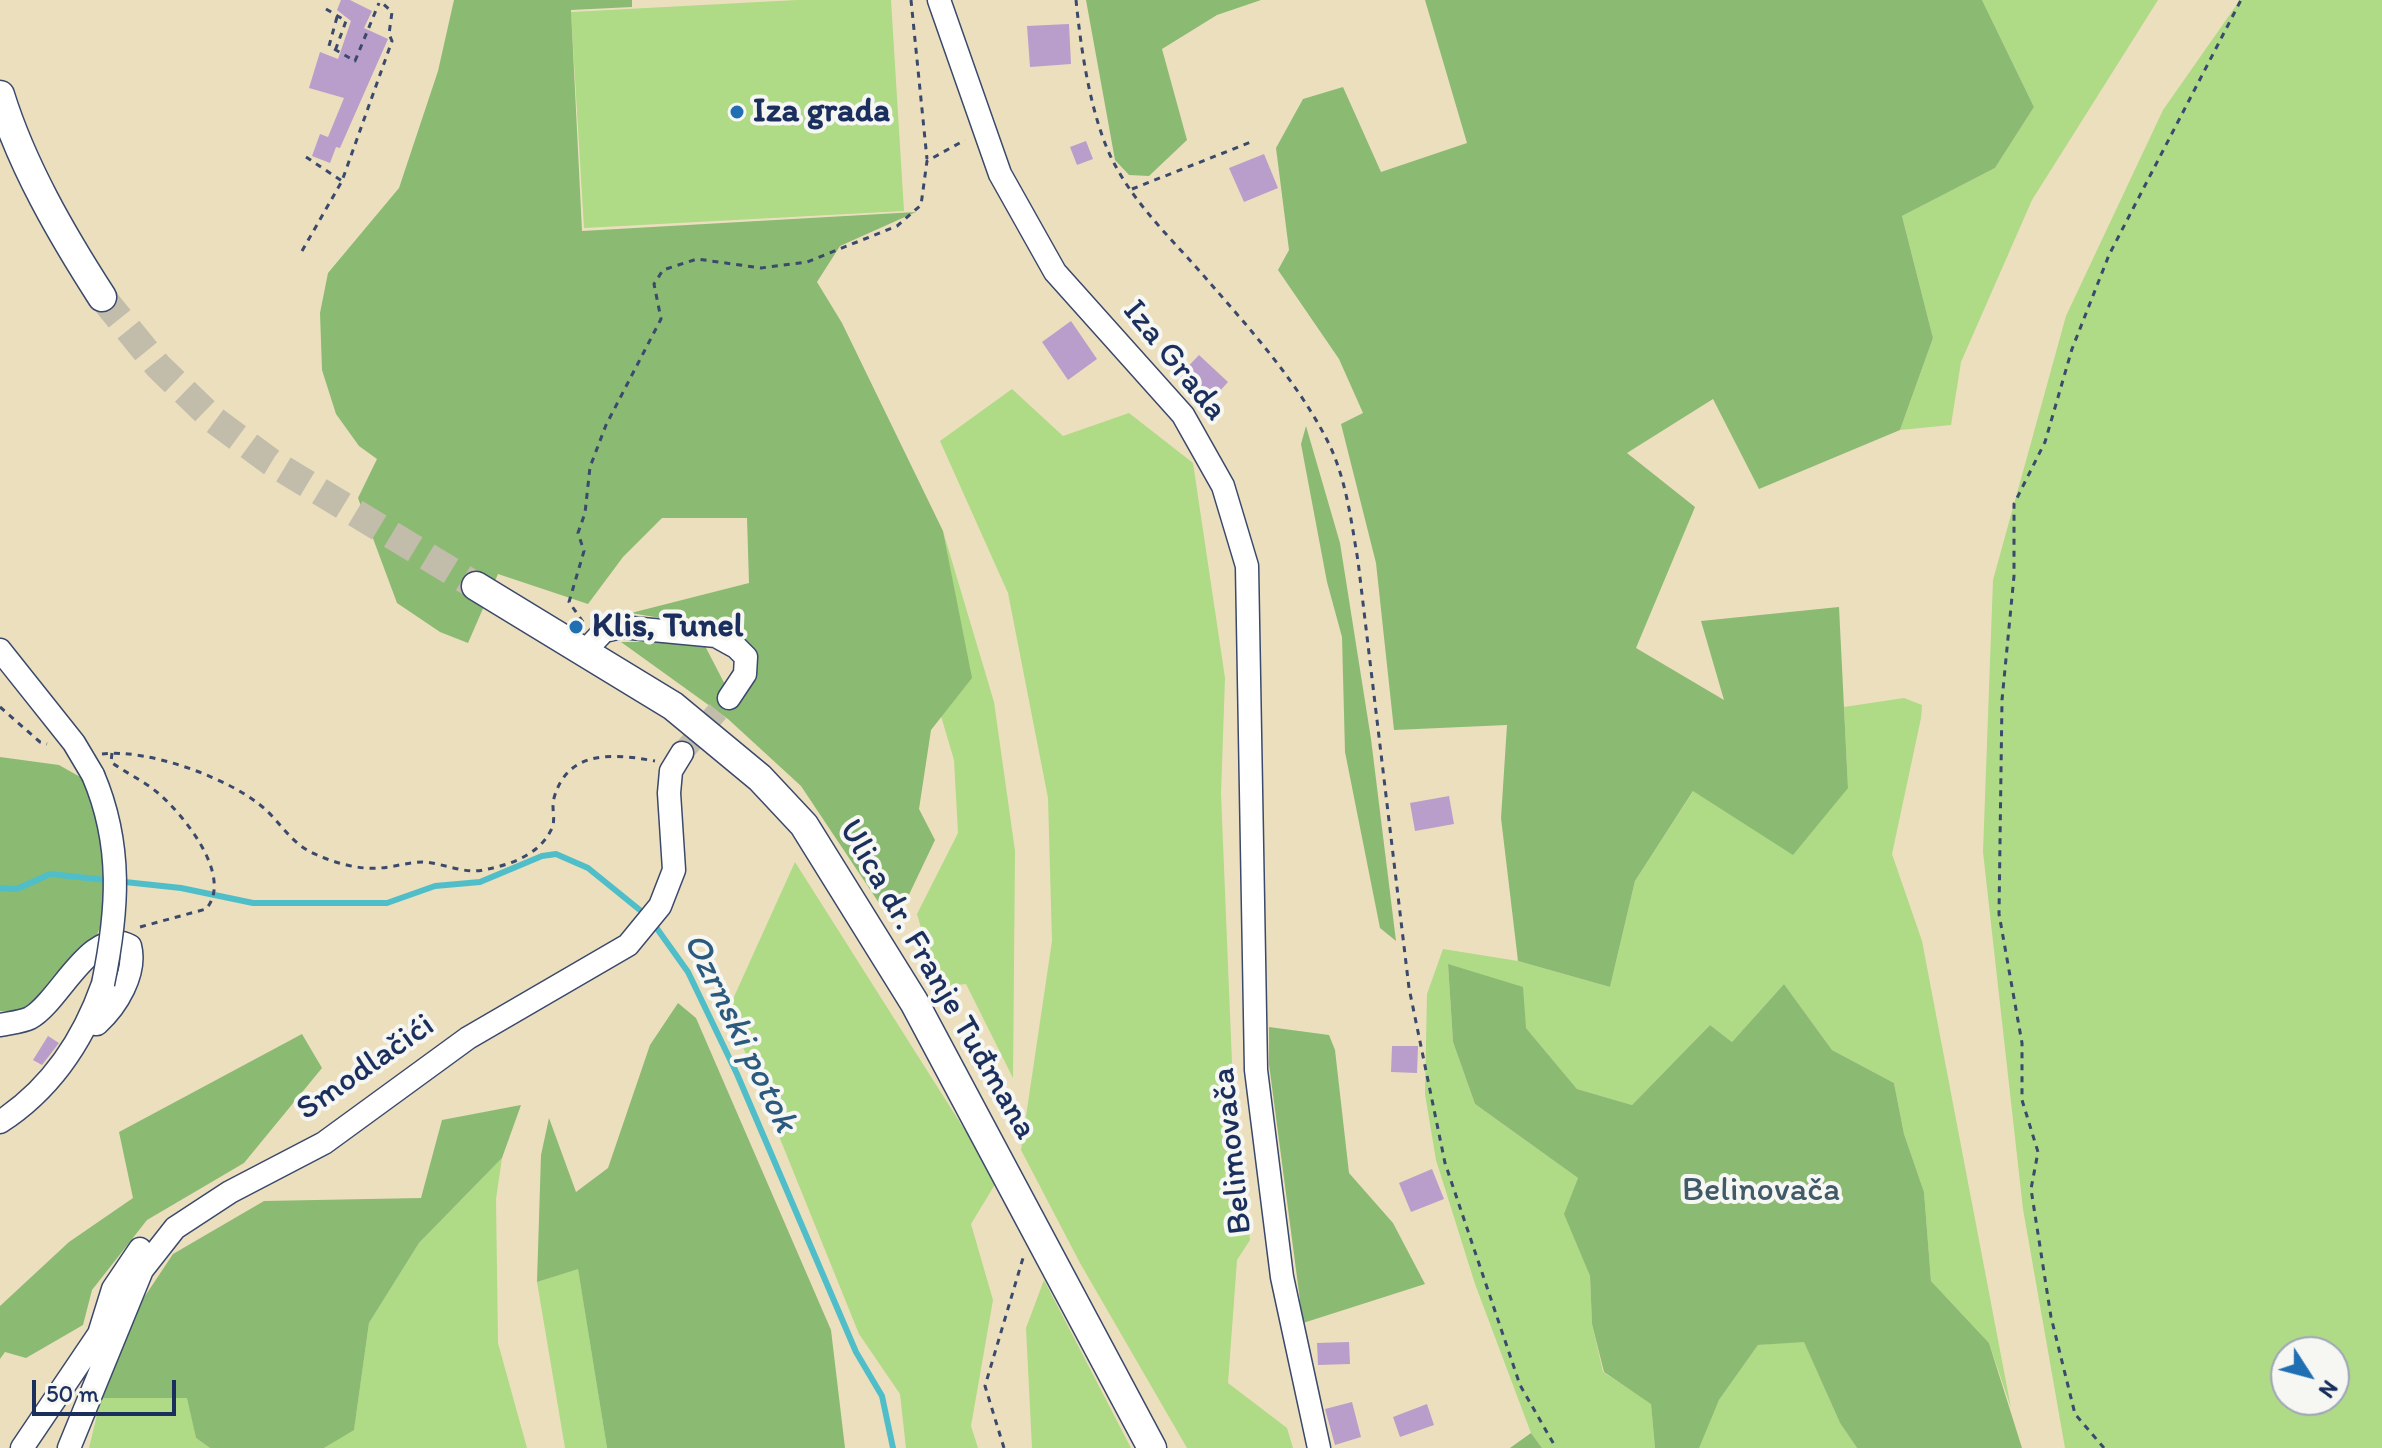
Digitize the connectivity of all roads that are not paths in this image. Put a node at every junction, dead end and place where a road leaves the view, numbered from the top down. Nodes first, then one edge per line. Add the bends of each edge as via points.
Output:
1 (939, 0) edge
2 (0, 95) edge
3 (102, 297) tunnel mouth
4 (476, 586) tunnel mouth
5 (590, 644) junction
6 (0, 650) edge
7 (729, 698) tunnel mouth
8 (677, 762) tunnel mouth
9 (1253, 842) joint
10 (89, 1023) junction
11 (0, 1025) edge
12 (0, 1122) edge
13 (175, 1228) junction
14 (22, 1448) edge
15 (69, 1448) edge
16 (1152, 1448) edge
17 (1319, 1448) edge

1 - 9 street, Iza Grada via 1000,174 1055,272 1183,415 1223,486 1247,566
2 - 3 main road via 67,243
4 - 5 main road, Ulica dr. Franje Tuđmana
5 - 7 street via 604,631 621,627 716,636 746,657 745,674
5 - 16 main road, Ulica dr. Franje Tuđmana via 707,733 804,825 914,1002
6 - 10 street, bridge via 83,758 108,808 117,886 114,930
8 - 13 street, Smodlačići via 669,793 674,870 660,906 628,945 468,1038 324,1143 230,1192
9 - 17 street, Belimovača via 1256,1070 1282,1277
10 - 11 street via 106,1016 130,971 130,946 106,943 30,1018
10 - 12 street via 52,1077
13 - 14 street via 145,1243 137,1254 113,1289 99,1334
13 - 15 street, Smodlačići via 142,1270

